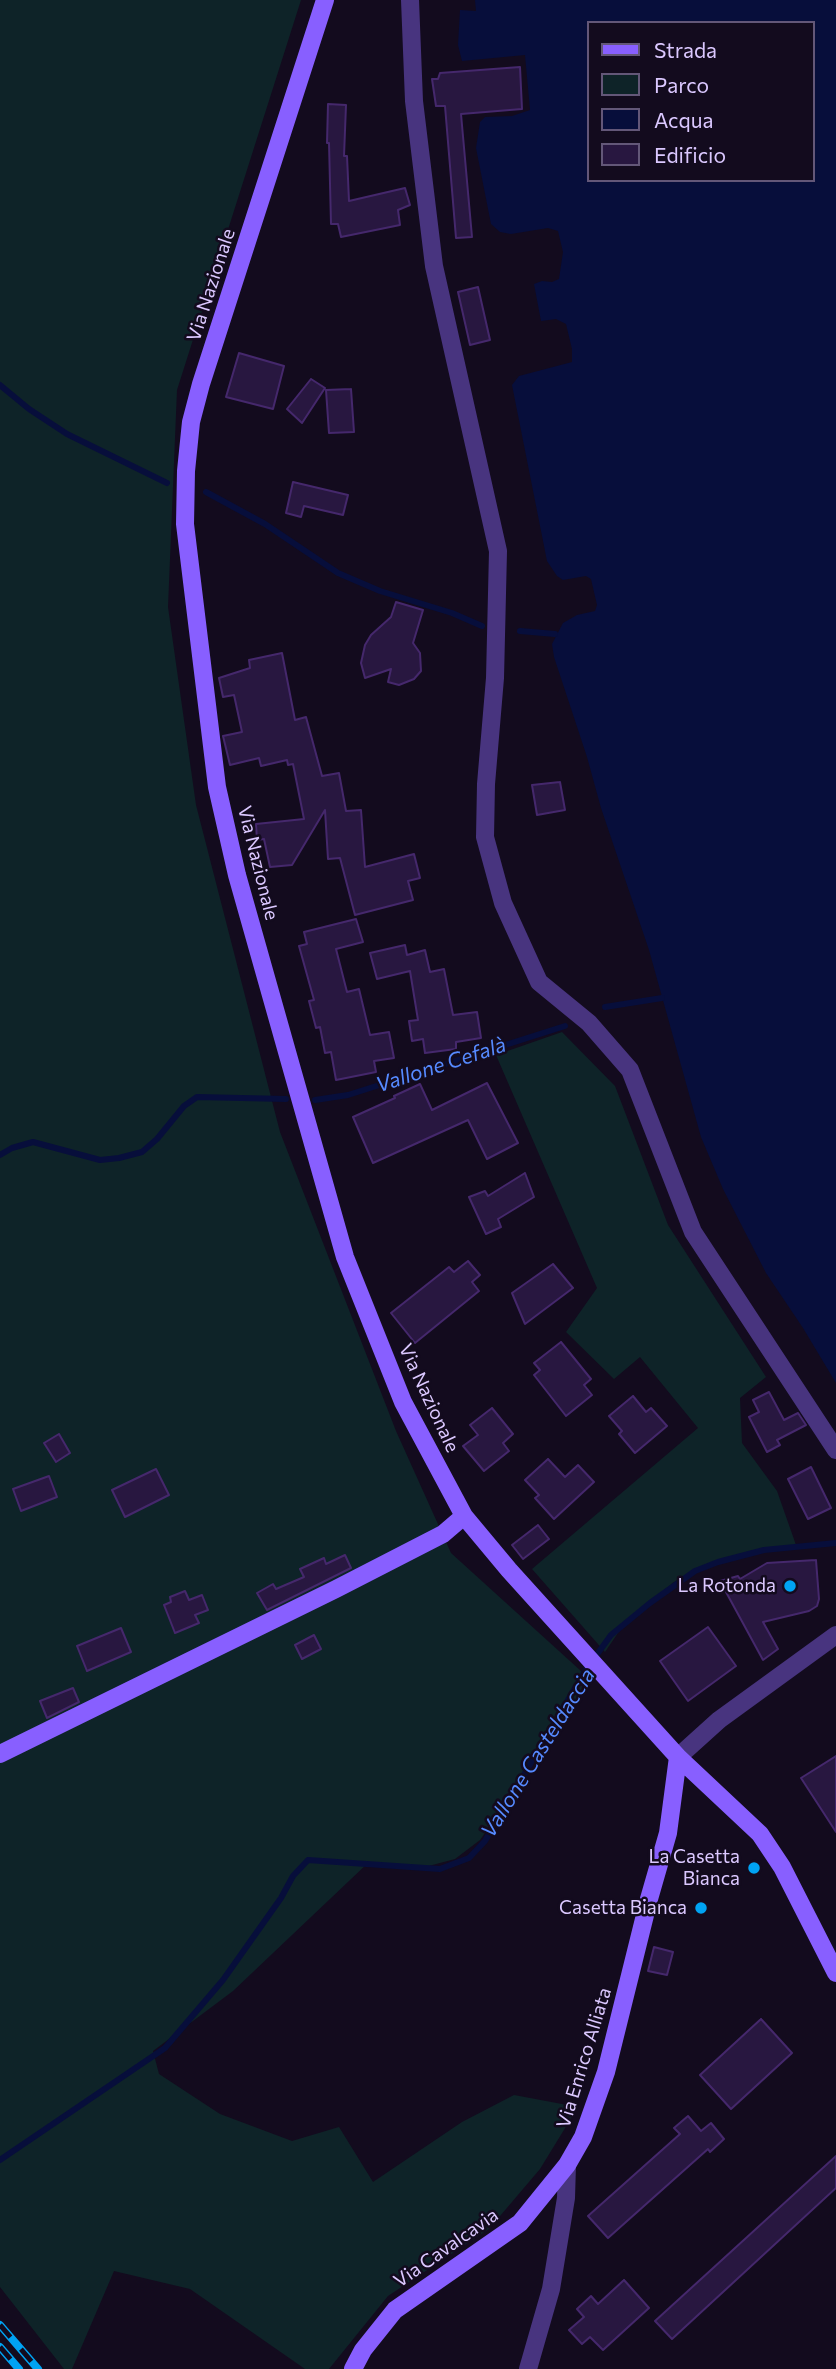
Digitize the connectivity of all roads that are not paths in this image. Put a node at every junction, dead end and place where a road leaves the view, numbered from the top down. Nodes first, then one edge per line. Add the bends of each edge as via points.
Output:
1 (325, 0) edge
2 (410, 0) edge
3 (836, 1450) edge
4 (464, 1516) junction
5 (836, 1635) edge
6 (0, 1754) edge
7 (678, 1757) junction
8 (836, 1973) edge
9 (567, 2165) junction
10 (353, 2369) edge
11 (528, 2369) edge

1 - 4 main road, Via Nazionale via 195,410 186,471 185,524 217,787 252,928 345,1257 404,1402
2 - 3 street via 414,102 434,266 498,551 485,837 503,903 538,982 589,1023 629,1070 693,1232
4 - 6 main road via 443,1534 336,1589
4 - 7 main road, Via Nazionale
5 - 7 street via 719,1720
7 - 8 main road, Via Nazionale via 771,1849
7 - 9 main road, Via Enrico Alliata via 668,1833 606,2072 583,2137
9 - 10 main road, Via Cavalcavia via 520,2222 395,2310
9 - 11 street, Via Enrico Alliata via 551,2289

